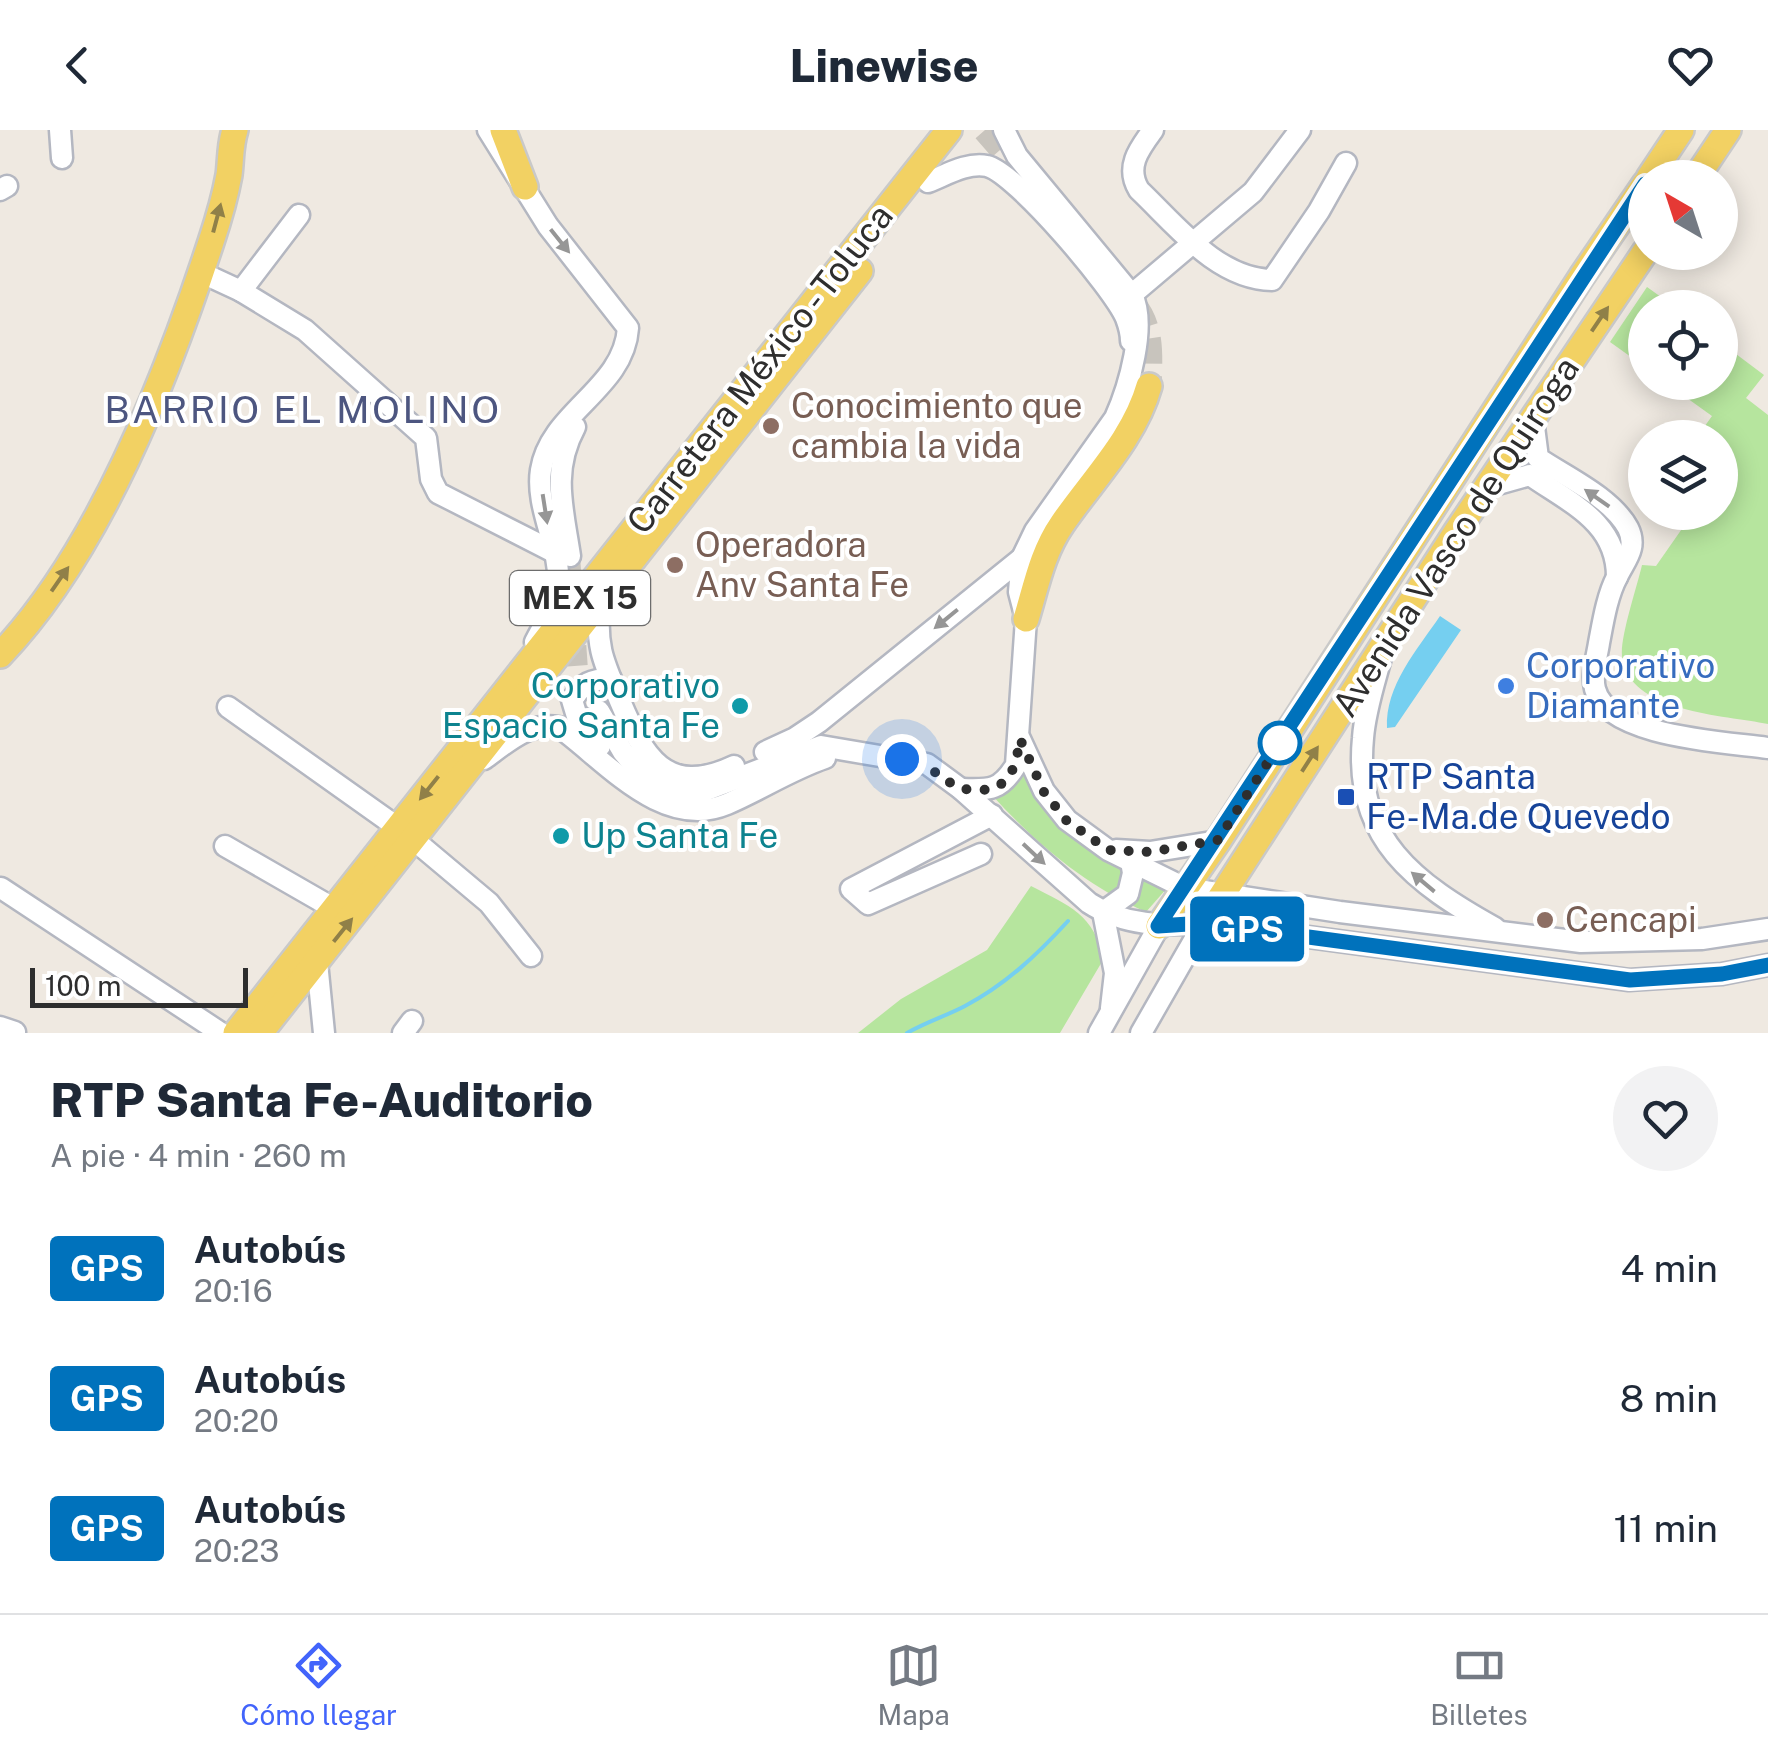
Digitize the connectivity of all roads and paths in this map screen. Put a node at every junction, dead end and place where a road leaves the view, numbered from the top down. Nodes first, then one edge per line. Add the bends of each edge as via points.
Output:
1 (60, 130) edge
2 (235, 130) edge
3 (488, 130) edge
4 (503, 130) edge
5 (931, 130) edge
6 (949, 130) edge
7 (970, 130) edge
8 (1004, 130) edge
9 (1153, 130) edge
10 (1300, 130) edge
11 (1681, 130) edge
12 (1728, 130) edge
13 (1017, 156) junction
14 (62, 158) dead end
15 (1661, 160) edge
16 (1708, 160) edge
17 (1346, 163) dead end
18 (1001, 171) junction
19 (926, 172) junction
20 (525, 187) junction
21 (1628, 208) edge
22 (300, 215) dead end
23 (1196, 244) junction
24 (1633, 270) edge
25 (200, 272) junction
26 (241, 291) junction
27 (1125, 300) junction
28 (1149, 386) tunnel mouth
29 (1533, 419) junction
30 (1487, 487) junction
31 (561, 553) junction
32 (1022, 558) junction
33 (1617, 577) junction
34 (600, 604) junction
35 (1026, 619) junction
36 (1384, 645) junction
37 (0, 655) edge
38 (516, 679) junction
39 (611, 679) junction
40 (228, 707) dead end
41 (599, 710) tunnel mouth
42 (1020, 739) junction
43 (1768, 748) edge
44 (849, 750) junction
45 (470, 769) junction
46 (629, 782) junction
47 (961, 789) junction
48 (992, 815) junction
49 (406, 834) junction
50 (1218, 840) junction
51 (225, 846) dead end
52 (1108, 850) junction
53 (981, 854) dead end
54 (1131, 862) junction
55 (1, 888) edge
56 (1185, 888) junction
57 (1220, 895) junction
58 (1276, 902) junction
59 (332, 908) junction
60 (1103, 912) junction
61 (1204, 923) junction
62 (1158, 926) junction
63 (1768, 929) edge
64 (1272, 933) junction
65 (1506, 933) junction
66 (1582, 942) junction
67 (531, 956) dead end
68 (317, 962) junction
69 (1768, 965) edge
70 (1587, 974) junction
71 (1111, 1008) junction
72 (0, 1027) edge
73 (15, 1032) edge
74 (221, 1033) edge
75 (236, 1033) edge
76 (260, 1033) edge
77 (324, 1033) edge
78 (1098, 1033) edge
79 (1141, 1033) edge

1 - 14 street
25 -> 2 main road
3 - 20 street
4 - 20 main road
5 - 19 main road
6 - 19 main road, Carretera México - Toluca / MEX 15
7 - 19 main road, Carretera México - Toluca / MEX 15
8 - 13 street
9 - 23 street via 1132,163 1132,178
10 - 23 street via 1253,192
11 - 15 main road, Avenida Vasco de Quiroga
12 - 16 main road
13 - 18 street via 1002,160
13 - 27 street
17 - 23 street via 1272,280 1245,276
18 - 19 street via 976,165
18 - 27 street
19 - 34 main road, Carretera México - Toluca / MEX 15
19 - 38 main road, Carretera México - Toluca / MEX 15
20 -> 31 street via 628,328 622,355 560,462
21 - 50 main road, Avenida Vasco de Quiroga
22 - 26 street
23 - 27 street
29 -> 24 main road, Avenida Vasco de Quiroga
25 - 26 street
37 -> 25 main road via 74,558 145,419
26 - 31 street via 305,330 426,438 438,492
27 - 32 street via 1132,358 1123,400
28 - 35 main road via 1129,431 1042,559
29 - 30 main road, Avenida Vasco de Quiroga
33 -> 29 street via 1632,554 1630,531 1616,512 1538,458
30 - 33 street via 1530,475 1606,532
30 - 36 main road, Avenida Vasco de Quiroga
31 - 38 street via 556,597
32 - 35 street via 1019,592
32 -> 39 street via 820,722 725,770 675,774 647,756
33 - 43 street via 1594,675 1606,709 1636,725
34 - 39 street via 596,633
34 - 45 main road, Carretera México - Toluca / MEX 15
35 - 42 street
57 -> 36 main road, Avenida Vasco de Quiroga
65 -> 36 street via 1426,886 1373,819 1364,788 1363,736
38 -> 49 main road, Carretera México - Toluca / MEX 15
39 - 46 street via 581,686 572,700 578,720
40 - 49 street
41 - 44 street via 642,774 673,793 704,791 821,746
42 - 47 street via 1005,783
42 - 52 street via 1044,792 1066,820
44 - 46 street via 710,810 661,804
44 - 47 street via 927,764
45 - 46 street via 539,724 560,727
45 - 49 main road, Carretera México - Toluca / MEX 15
47 - 48 street
48 - 53 street via 851,888 868,904
48 -> 60 street
49 - 59 main road, Carretera México - Toluca / MEX 15
49 - 67 street via 489,903
68 -> 49 main road, Carretera México - Toluca / MEX 15
50 - 52 street via 1150,852
50 - 56 main road, Avenida Vasco de Quiroga
51 - 59 street
52 - 54 street
54 - 56 street
54 - 60 street via 1128,894
55 - 74 street
56 - 57 street
56 - 62 main road, Avenida Vasco de Quiroga
57 - 58 street
57 - 61 main road, Avenida Vasco de Quiroga
58 - 64 street
58 - 65 street
59 - 75 main road, Carretera México - Toluca / MEX 15
60 - 62 street
60 - 71 street via 1116,973
61 - 62 street
61 - 64 street
61 - 79 street
62 - 71 street
63 - 66 street via 1702,939
64 - 70 street
65 - 66 street
66 - 70 street via 1573,956
68 - 76 main road, Carretera México - Toluca / MEX 15
68 - 77 street
69 - 70 street via 1630,980
71 - 78 street
72 - 73 street

